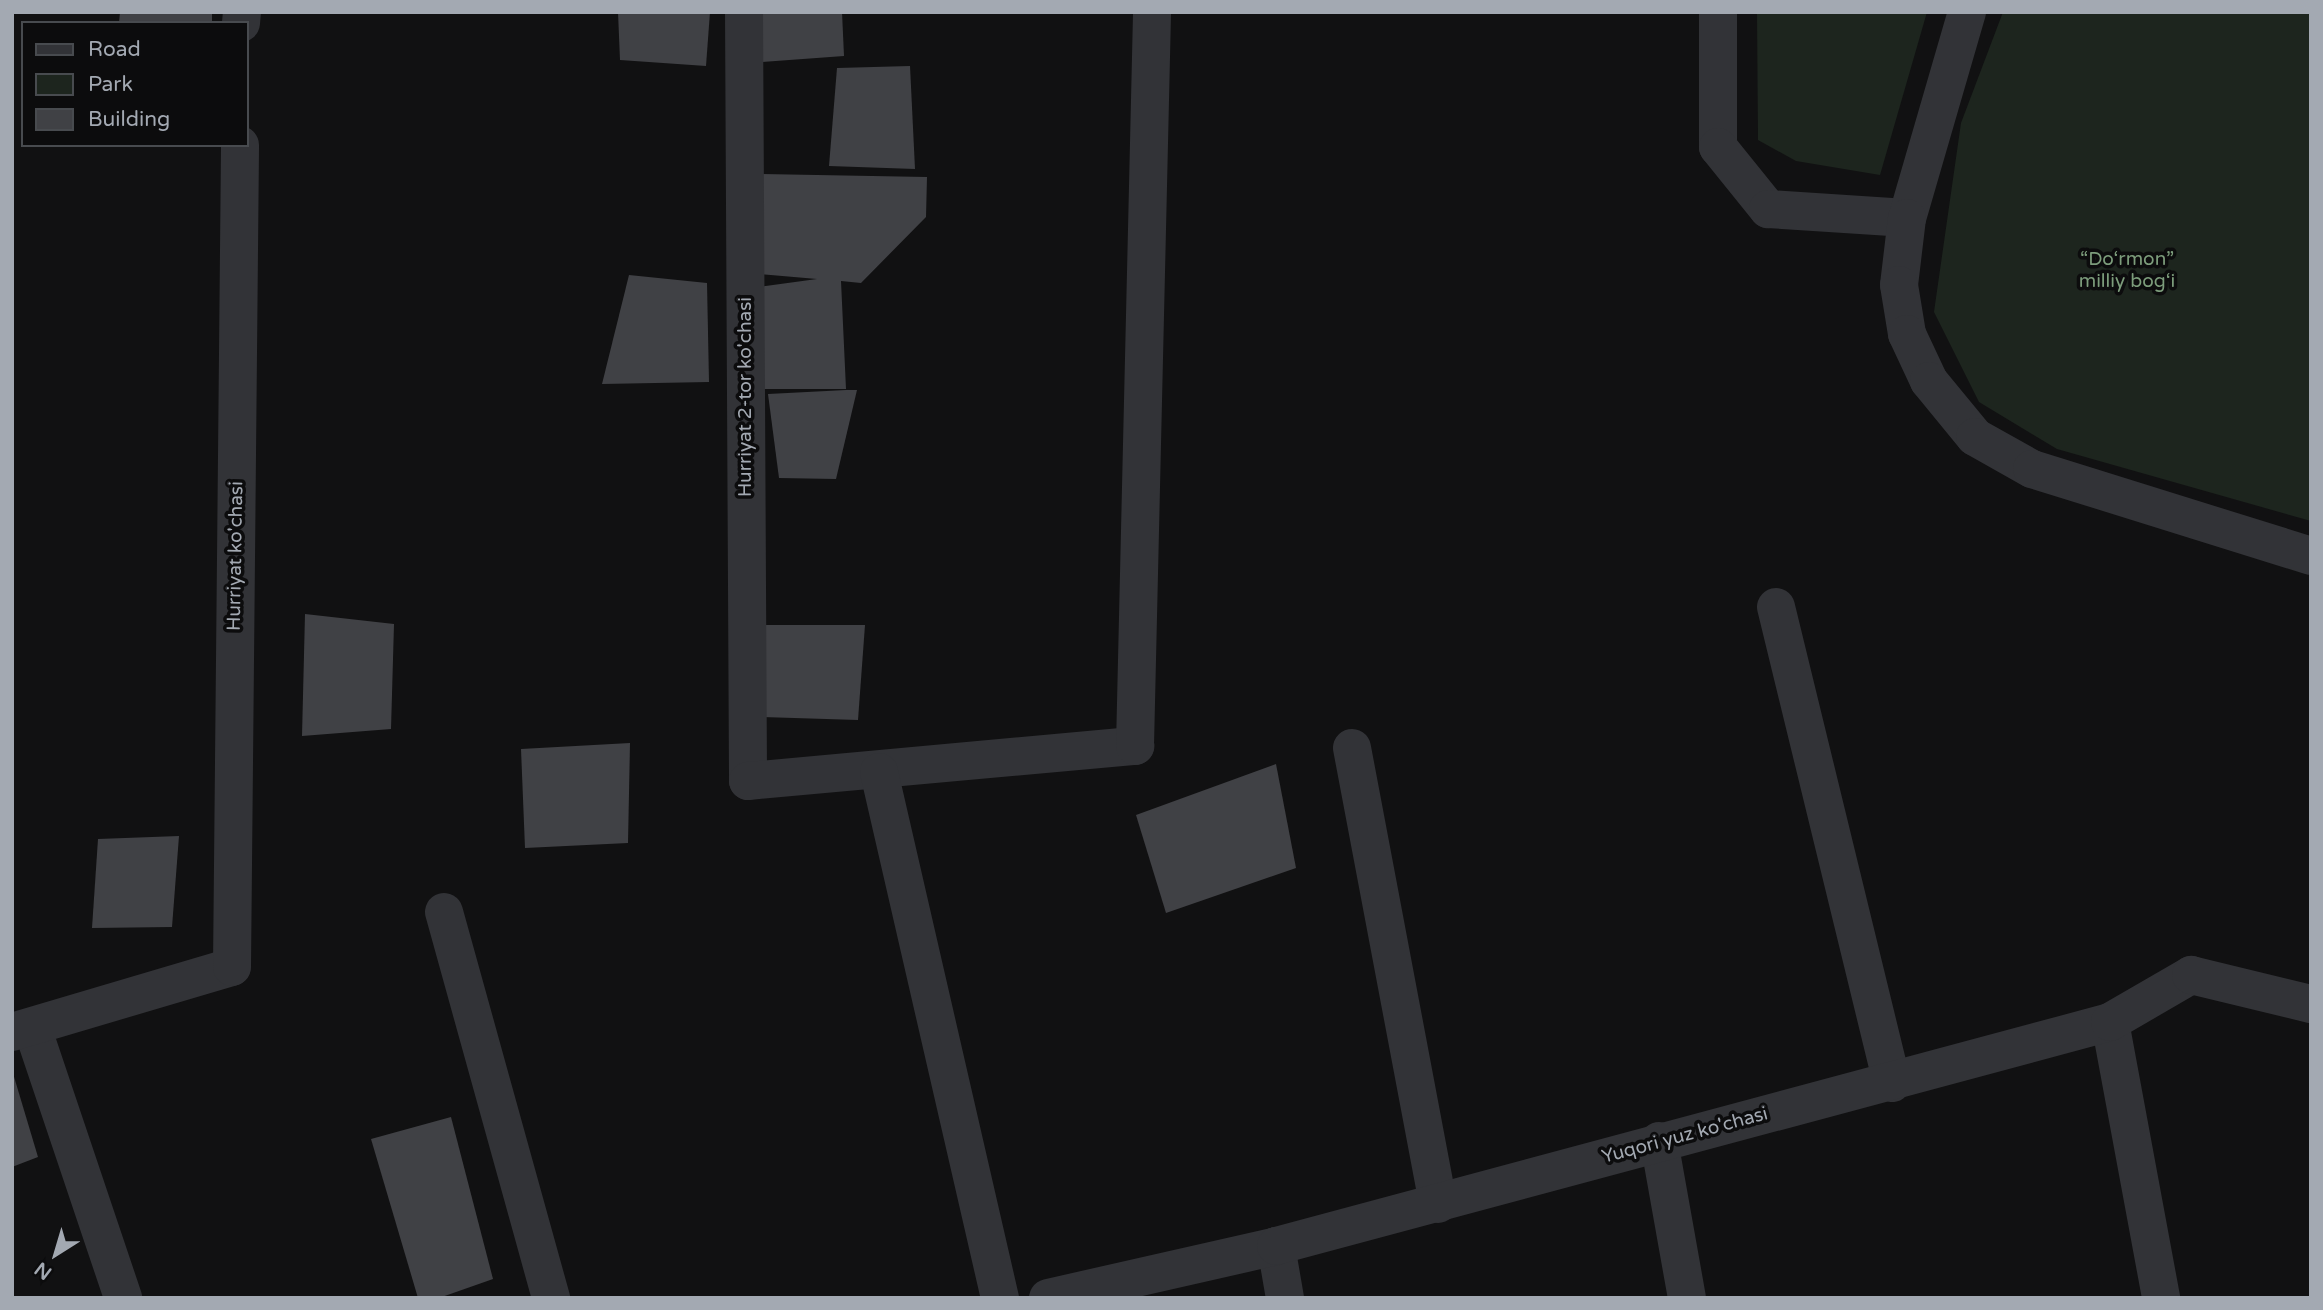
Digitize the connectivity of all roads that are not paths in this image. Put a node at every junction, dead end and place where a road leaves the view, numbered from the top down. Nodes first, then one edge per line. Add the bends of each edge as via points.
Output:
1 (744, 12) edge
2 (1152, 12) edge
3 (1718, 12) edge
4 (1966, 12) edge
5 (240, 147) edge
6 (1907, 218) junction
7 (2311, 556) edge
8 (1776, 607) dead end
9 (1352, 748) dead end
10 (879, 772) junction
11 (444, 912) dead end
12 (2311, 1004) edge
13 (2110, 1022) junction
14 (22, 1030) edge
15 (1892, 1083) junction
16 (1659, 1141) junction
17 (1438, 1204) junction
18 (1276, 1247) junction
19 (123, 1298) edge
20 (551, 1298) edge
21 (1000, 1298) edge
22 (1048, 1298) edge
23 (1285, 1298) edge
24 (1687, 1298) edge
25 (2161, 1298) edge

1 - 10 street, Hurriyat 2-tor ko'chasi via 748,781
2 - 10 street via 1135,746
3 - 6 street via 1718,147 1768,209
4 - 6 street
5 - 14 street, Hurriyat ko'chasi via 232,967
6 - 7 street via 1899,285 1907,334 1942,402 1975,438 2071,485
8 - 15 street
9 - 17 street
10 - 21 street
11 - 20 street
12 - 13 street, Yuqori yuz ko'chasi via 2191,975
13 - 15 street, Yuqori yuz ko'chasi
13 - 25 street
14 - 19 street
15 - 16 street, Yuqori yuz ko'chasi
16 - 17 street, Yuqori yuz ko'chasi
16 - 24 street
17 - 18 street, Yuqori yuz ko'chasi
18 - 22 street, Yuqori yuz ko'chasi
18 - 23 street

